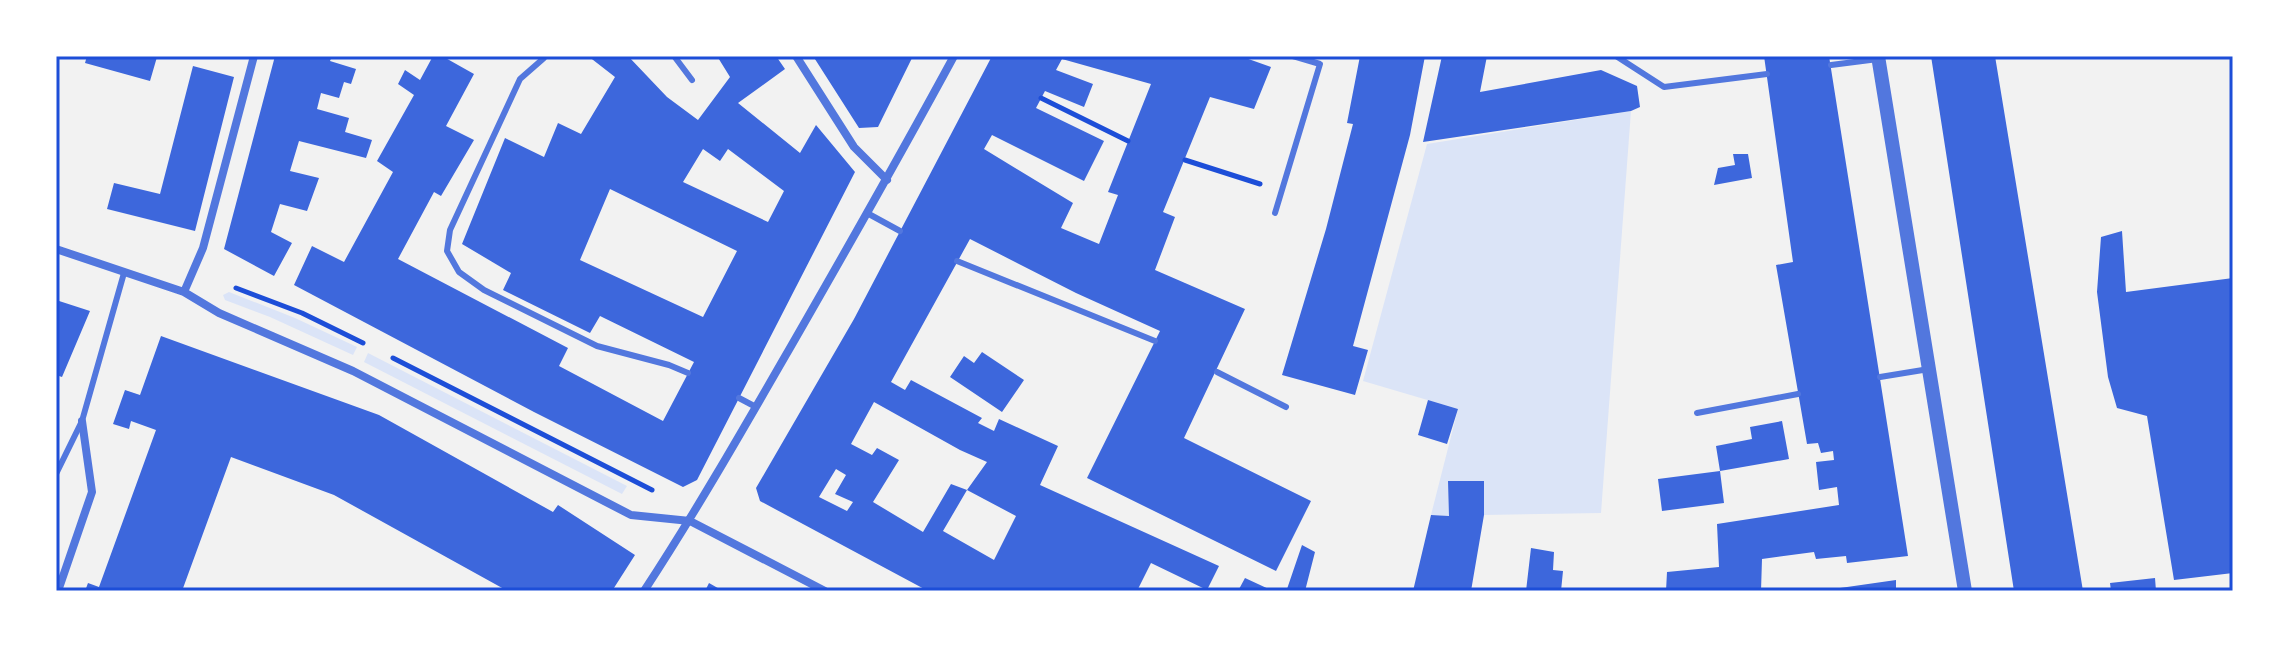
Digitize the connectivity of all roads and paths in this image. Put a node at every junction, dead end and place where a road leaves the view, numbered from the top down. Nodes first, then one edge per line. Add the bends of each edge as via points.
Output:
1 (254, 56) edge
2 (674, 56) edge
3 (796, 56) edge
4 (954, 56) edge
5 (1293, 56) edge
6 (1616, 56) edge
7 (1878, 57) edge
8 (544, 58) dead end
9 (1831, 65) dead end
10 (1767, 74) dead end
11 (692, 80) dead end
12 (1041, 98) dead end
13 (1128, 141) dead end
14 (1185, 160) dead end
15 (887, 180) junction
16 (1282, 191) junction
17 (867, 213) junction
18 (1275, 213) dead end
19 (900, 231) dead end
20 (56, 249) edge
21 (957, 261) dead end
22 (124, 273) junction
23 (184, 292) junction
24 (1155, 341) dead end
25 (1929, 369) junction
26 (1217, 372) dead end
27 (688, 373) dead end
28 (1880, 377) dead end
29 (1798, 394) dead end
30 (739, 398) dead end
31 (756, 407) junction
32 (1286, 407) dead end
33 (1697, 413) dead end
34 (82, 421) junction
35 (56, 474) edge
36 (690, 521) junction
37 (58, 591) edge
38 (644, 591) edge
39 (825, 591) edge
40 (1965, 591) edge

1 - 23 street via 203,248
2 - 11 lane
3 - 15 street via 854,147
4 - 15 street
5 - 16 lane via 1320,64
6 - 10 lane via 1664,87
7 - 9 lane
7 - 25 street
8 - 27 lane via 520,79 450,230 447,251 459,272 484,290 597,346
12 - 13 path
14 - 16 path
15 - 17 street
16 - 18 lane
17 - 19 lane
17 - 31 street
20 - 22 street
21 - 24 lane
22 - 23 street
22 - 34 lane
23 - 36 street via 219,313 353,371 631,515
25 - 28 lane
25 - 40 street
26 - 32 lane
29 - 33 lane
30 - 31 lane
31 - 36 street
34 - 35 lane
34 - 37 street via 92,492
36 - 38 street
36 - 39 street

